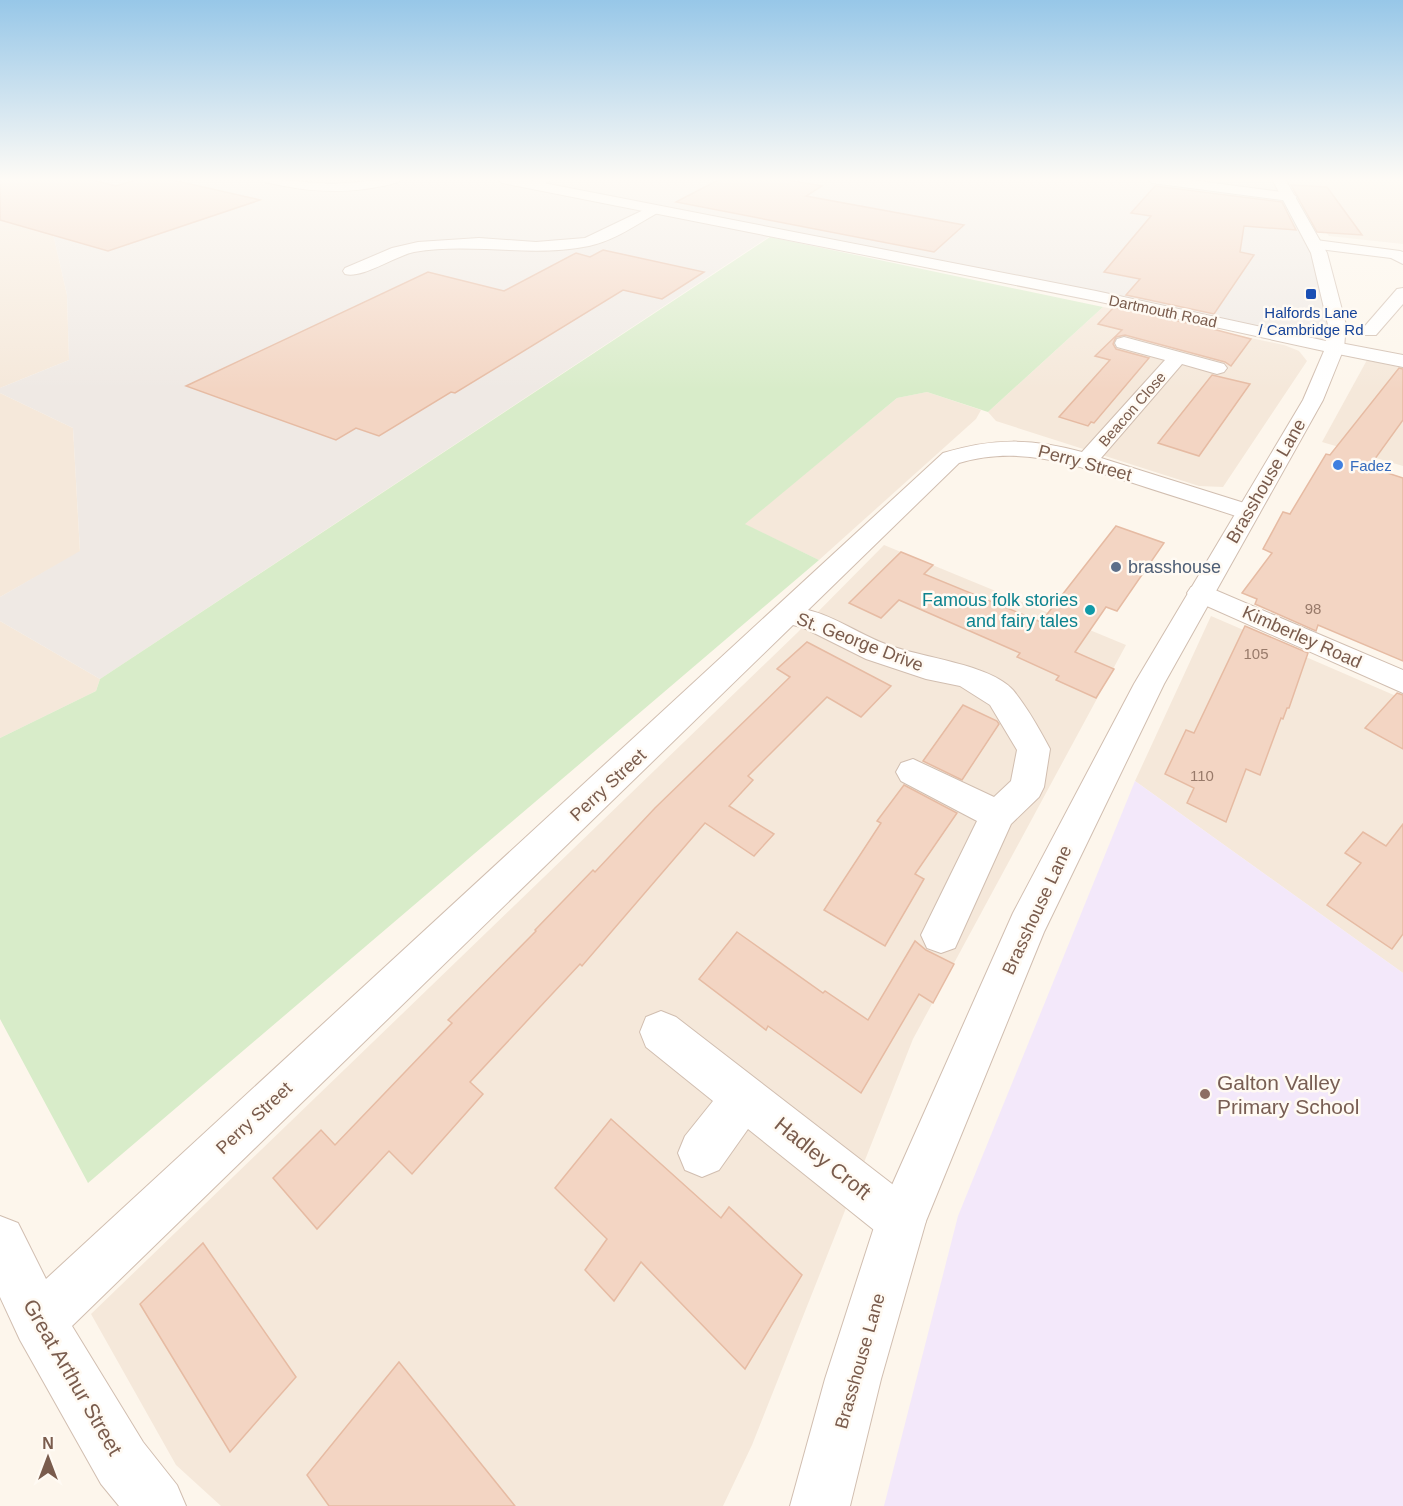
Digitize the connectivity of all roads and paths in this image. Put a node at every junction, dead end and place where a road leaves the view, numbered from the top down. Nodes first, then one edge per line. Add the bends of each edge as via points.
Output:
1 (390, 249) edge
2 (408, 249) edge
3 (859, 249) edge
4 (1317, 249) edge
5 (1321, 249) edge
6 (397, 251) junction
7 (1400, 255) edge
8 (351, 271) dead end
9 (1403, 293) edge
10 (1367, 311) dead end
11 (1385, 315) junction
12 (1371, 331) dead end
13 (1124, 343) dead end
14 (1335, 348) junction
15 (1177, 358) junction
16 (1403, 362) edge
17 (1218, 368) dead end
18 (1087, 460) junction
19 (1248, 512) junction
20 (1201, 593) junction
21 (788, 614) junction
22 (1403, 682) edge
23 (913, 772) dead end
24 (998, 815) junction
25 (941, 935) dead end
26 (662, 1032) dead end
27 (745, 1096) junction
28 (702, 1153) dead end
29 (901, 1221) junction
30 (0, 1241) edge
31 (39, 1321) junction
32 (156, 1506) edge
33 (820, 1506) edge

1 - 6 street
2 - 6 street
3 - 14 street, Dartmouth Road
4 - 14 street via 1337,325
5 - 7 street
6 - 8 street
9 - 11 street
10 - 11 street
11 - 12 street
13 - 15 street, Beacon Close
14 - 16 street, Dartmouth Road
14 - 19 street, Brasshouse Lane via 1313,400
15 - 17 street, Beacon Close
15 - 18 street, Beacon Close
18 - 19 street, Perry Street
18 - 21 street, Perry Street via 1052,451 1000,446 973,450 951,459
19 - 20 street, Brasshouse Lane
20 - 22 street, Kimberley Road
20 - 29 street, Brasshouse Lane via 1149,684 1027,926
21 - 24 street, St. George Drive via 814,621 876,652 969,676 1001,697 1034,749 1027,787
21 - 31 street, Perry Street
23 - 24 street
24 - 25 street, St. George Drive
26 - 27 street, Hadley Croft
27 - 28 street
27 - 29 street, Hadley Croft
29 - 33 street, Brasshouse Lane via 853,1378
30 - 31 street, Great Arthur Street
31 - 32 street, Great Arthur Street via 122,1463

